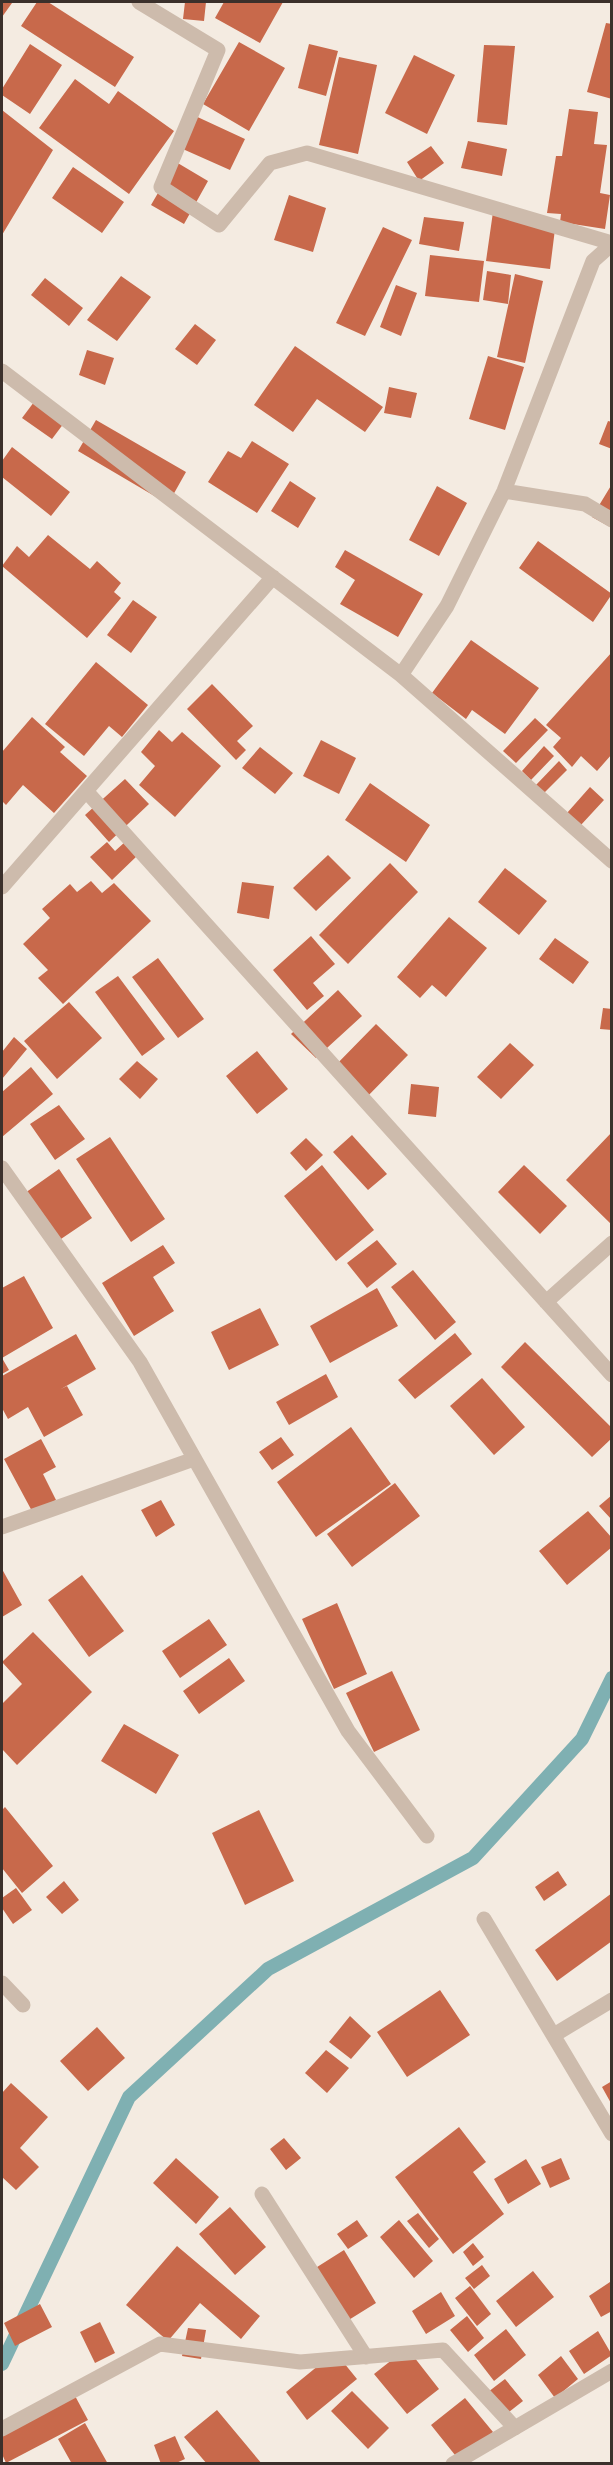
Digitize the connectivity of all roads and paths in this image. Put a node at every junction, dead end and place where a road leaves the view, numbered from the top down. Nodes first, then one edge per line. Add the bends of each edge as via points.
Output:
1 (139, 2) edge
2 (612, 243) edge
3 (2, 371) edge
4 (504, 491) junction
5 (612, 520) edge
6 (273, 577) junction
7 (401, 675) junction
8 (87, 792) junction
9 (612, 861) edge
10 (2, 887) edge
11 (2, 1168) edge
12 (612, 1243) edge
13 (546, 1302) junction
14 (612, 1375) edge
15 (194, 1459) junction
16 (2, 1527) edge
17 (427, 1836) dead end
18 (484, 1919) dead end
19 (2, 1983) edge
20 (612, 2000) edge
21 (24, 2005) dead end
22 (554, 2036) junction
23 (612, 2134) edge
24 (262, 2193) dead end
25 (366, 2357) junction
26 (612, 2371) edge
27 (515, 2428) junction
28 (2, 2429) edge
29 (453, 2463) edge

1 - 2 street via 218,50 161,187 219,225 270,163 308,153
2 - 4 street via 592,261
3 - 6 street
4 - 5 street via 585,504
4 - 7 street via 447,606
6 - 7 street
6 - 8 street
7 - 9 street
8 - 10 street
8 - 13 street
11 - 15 street via 140,1362
12 - 13 street
13 - 14 street
15 - 16 street
15 - 17 street via 348,1731
18 - 22 street
19 - 21 street
20 - 22 street
22 - 23 street
24 - 25 street
25 - 27 street via 443,2350
25 - 28 street via 300,2362 160,2344
26 - 27 street
27 - 29 street

